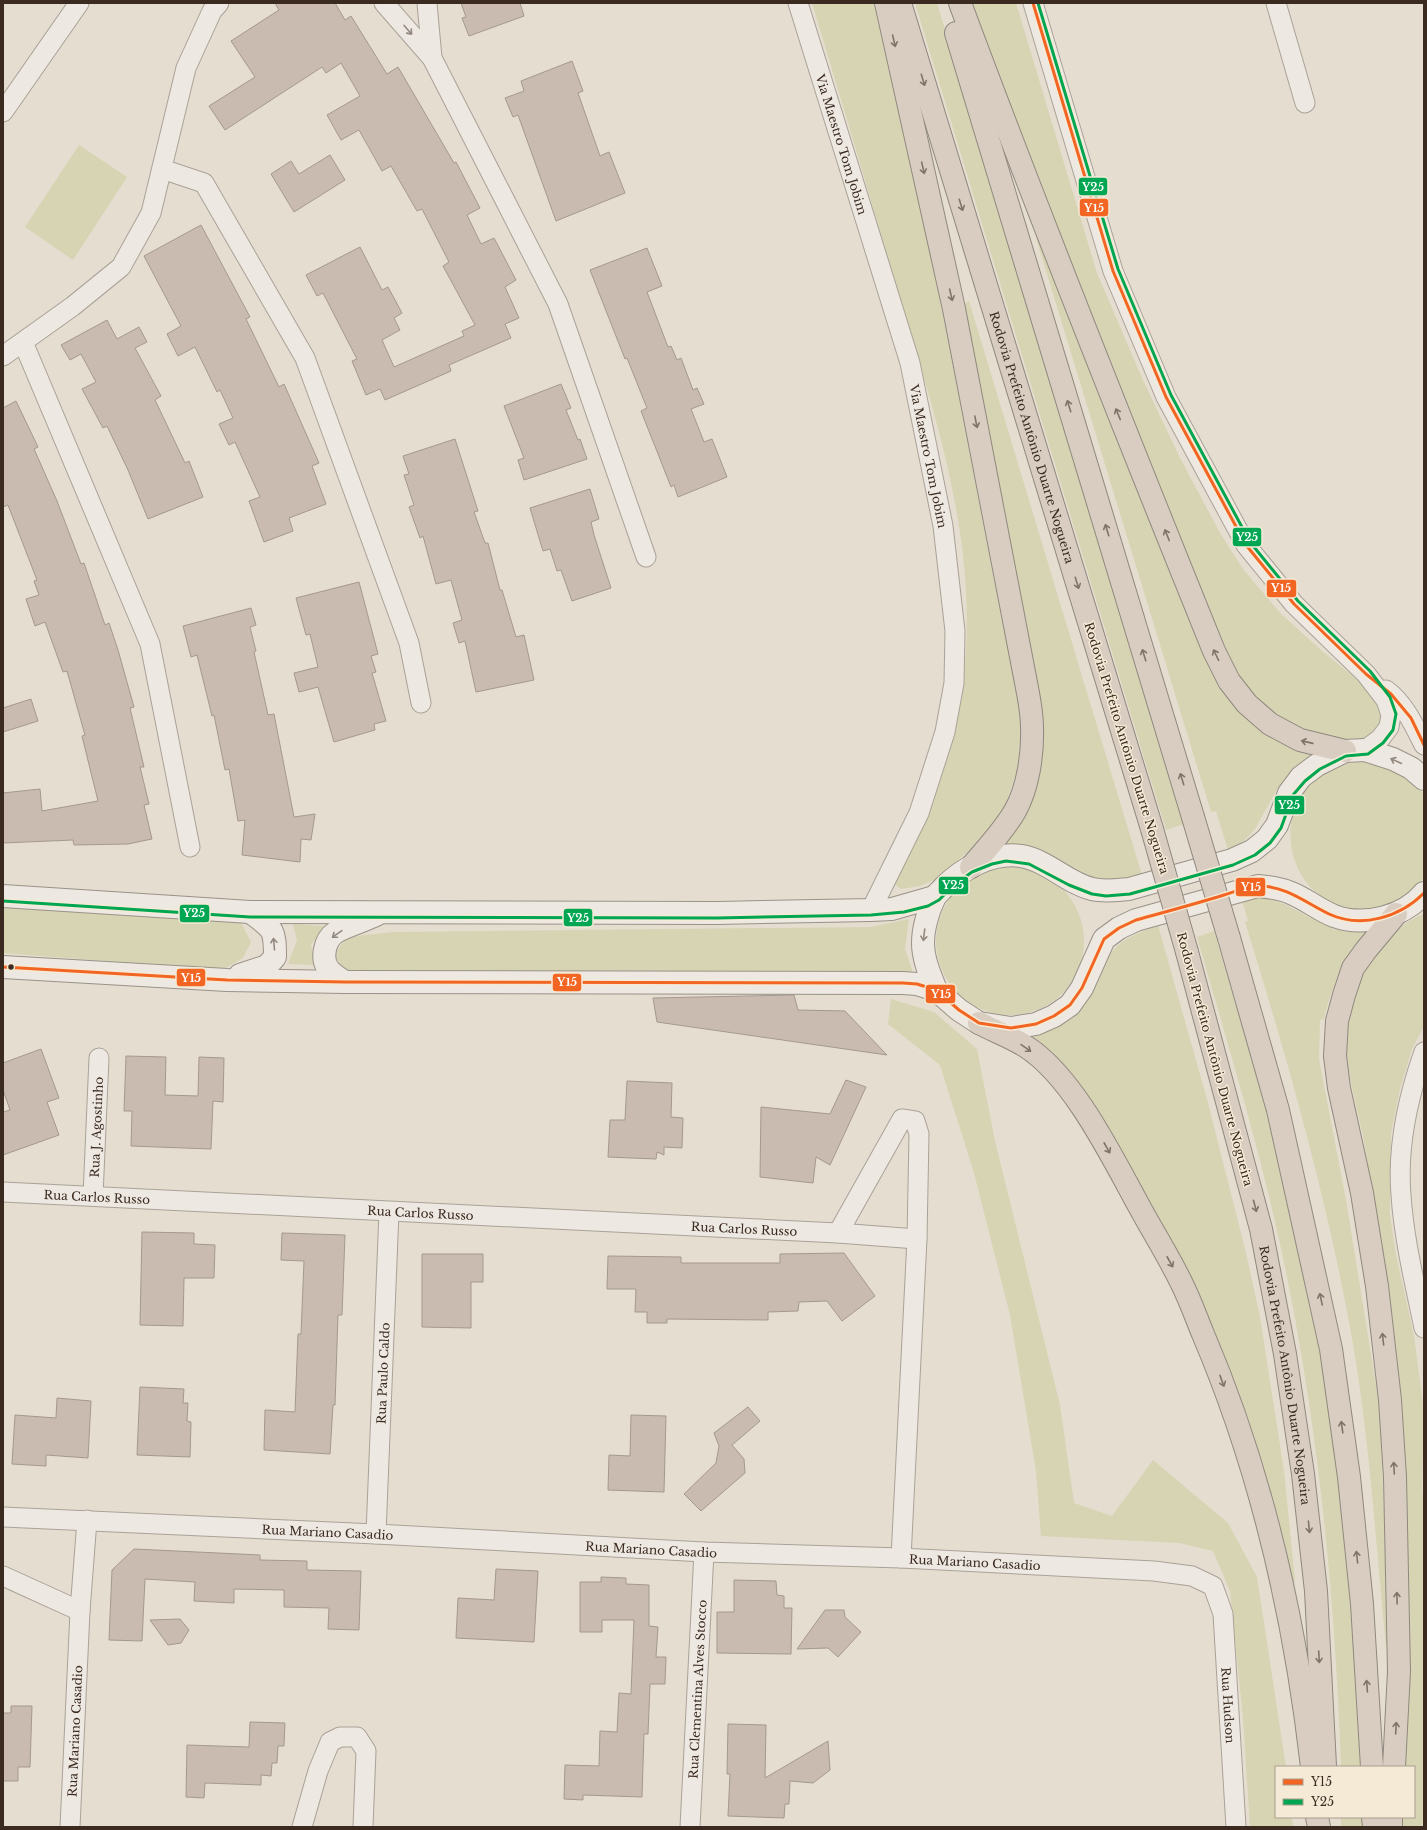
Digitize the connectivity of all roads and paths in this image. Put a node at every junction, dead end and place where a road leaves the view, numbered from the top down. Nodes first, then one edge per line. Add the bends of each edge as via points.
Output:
1 (79, 3) edge
2 (219, 3) edge
3 (384, 3) edge
4 (427, 3) edge
5 (798, 3) edge
6 (886, 3) edge
7 (900, 3) edge
8 (947, 3) edge
9 (960, 3) edge
10 (1033, 3) edge
11 (1276, 3) edge
12 (432, 58) junction
13 (1305, 103) dead end
14 (3, 112) edge
15 (162, 169) junction
16 (23, 342) junction
17 (3, 356) edge
18 (646, 557) dead end
19 (1366, 674) junction
20 (421, 703) dead end
21 (1424, 745) edge
22 (1355, 751) junction
23 (1424, 780) edge
24 (190, 847) dead end
25 (971, 867) junction
26 (3, 896) edge
27 (934, 897) junction
28 (1422, 898) edge
29 (871, 910) junction
30 (385, 911) junction
31 (250, 912) junction
32 (1396, 914) junction
33 (3, 966) edge
34 (228, 980) junction
35 (345, 982) junction
36 (936, 990) junction
37 (979, 1023) junction
38 (1424, 1052) edge
39 (99, 1058) dead end
40 (3, 1192) edge
41 (92, 1196) junction
42 (389, 1212) junction
43 (838, 1233) junction
44 (917, 1239) junction
45 (1424, 1328) edge
46 (3, 1517) edge
47 (87, 1520) junction
48 (376, 1534) junction
49 (704, 1552) junction
50 (901, 1558) junction
51 (3, 1576) edge
52 (1213, 1586) joint
53 (80, 1611) junction
54 (1312, 1766) edge
55 (1325, 1766) edge
56 (1372, 1766) edge
57 (1394, 1766) edge
58 (70, 1827) edge
59 (302, 1827) edge
60 (363, 1827) edge
61 (690, 1827) edge
62 (1236, 1827) edge

1 - 14 street
2 - 15 street via 212,11 186,68
3 -> 12 street
4 - 12 street
5 - 29 street, Via Maestro Tom Jobim via 910,363 943,526 955,631 954,683 945,732 919,813
6 -> 25 highway via 954,309 1028,693 1032,727 1030,759 1024,788 1015,810 1000,834
7 -> 55 highway, Rodovia Prefeito Antônio Duarte Nogueira, bridge via 1152,829 1261,1229 1285,1354 1303,1474 1316,1591
56 -> 8 highway, bridge via 1362,1604 1349,1477 1331,1349 1278,1110 1193,817
22 -> 9 highway via 1300,740 1270,724 1247,704 1229,681 1214,651 1112,399 1000,113
10 - 19 street via 1113,272 1166,397 1246,545 1294,604
11 - 13 street
12 - 18 street via 558,304
15 - 16 street via 151,212 121,267
15 - 20 street via 204,184 306,358 409,643
16 - 17 street
16 - 24 street via 150,644
19 - 21 street via 1391,694 1411,718
19 - 22 street via 1386,700 1391,715 1389,727 1380,739
23 -> 22 main road via 1411,768 1394,759
22 - 25 main road via 1317,764 1301,777 1289,793 1277,825 1267,839 1252,851 1232,860 1129,889 1114,890 1092,889 1037,860 1020,856 988,859
25 - 27 main road via 950,881
26 - 31 main road
27 - 29 main road via 892,909
27 -> 36 main road via 925,926 923,943 924,959
28 - 32 main road
29 - 30 main road via 724,913
30 - 31 main road
30 -> 35 main road via 336,933 328,942 324,952 325,962 330,971
34 -> 31 main road via 267,966 275,957 275,941 271,928
32 - 37 main road via 1374,919 1353,919 1335,916 1292,893 1277,888 1258,886 1238,890 1136,920 1118,928 1104,940 1082,988 1070,1005 1054,1016 1036,1024 1011,1028
57 -> 32 highway via 1399,1671 1395,1477 1390,1400 1377,1286 1362,1192 1339,1088 1335,1056 1337,1021 1353,968
33 - 34 main road
34 - 35 main road
35 - 36 main road via 903,983
36 - 37 main road
37 -> 54 highway via 1025,1046 1068,1087 1104,1142 1182,1283 1217,1367 1246,1447 1268,1521 1287,1604 1304,1701
38 - 45 street via 1408,1106 1400,1169 1404,1227
39 - 41 street, Rua J. Agostinho
40 - 41 street, Rua Carlos Russo
41 - 42 street, Rua Carlos Russo
42 - 43 street, Rua Carlos Russo
42 - 48 street, Rua Paulo Caldo
43 - 44 street, Rua Carlos Russo
43 - 44 street via 902,1119 915,1121 919,1134
44 - 50 street
46 - 47 street, Rua Mariano Casadio
47 - 48 street, Rua Mariano Casadio
47 - 53 street, Rua Mariano Casadio
48 - 49 street, Rua Mariano Casadio
49 - 50 street, Rua Mariano Casadio
49 - 61 street, Rua Clementina Alves Stocco
50 - 52 street, Rua Mariano Casadio via 1154,1571 1192,1576
51 - 53 street
52 - 62 street, Rua Hudson via 1223,1614
53 - 58 street, Rua Mariano Casadio
59 - 60 street via 318,1771 330,1742 340,1737 357,1737 366,1751

